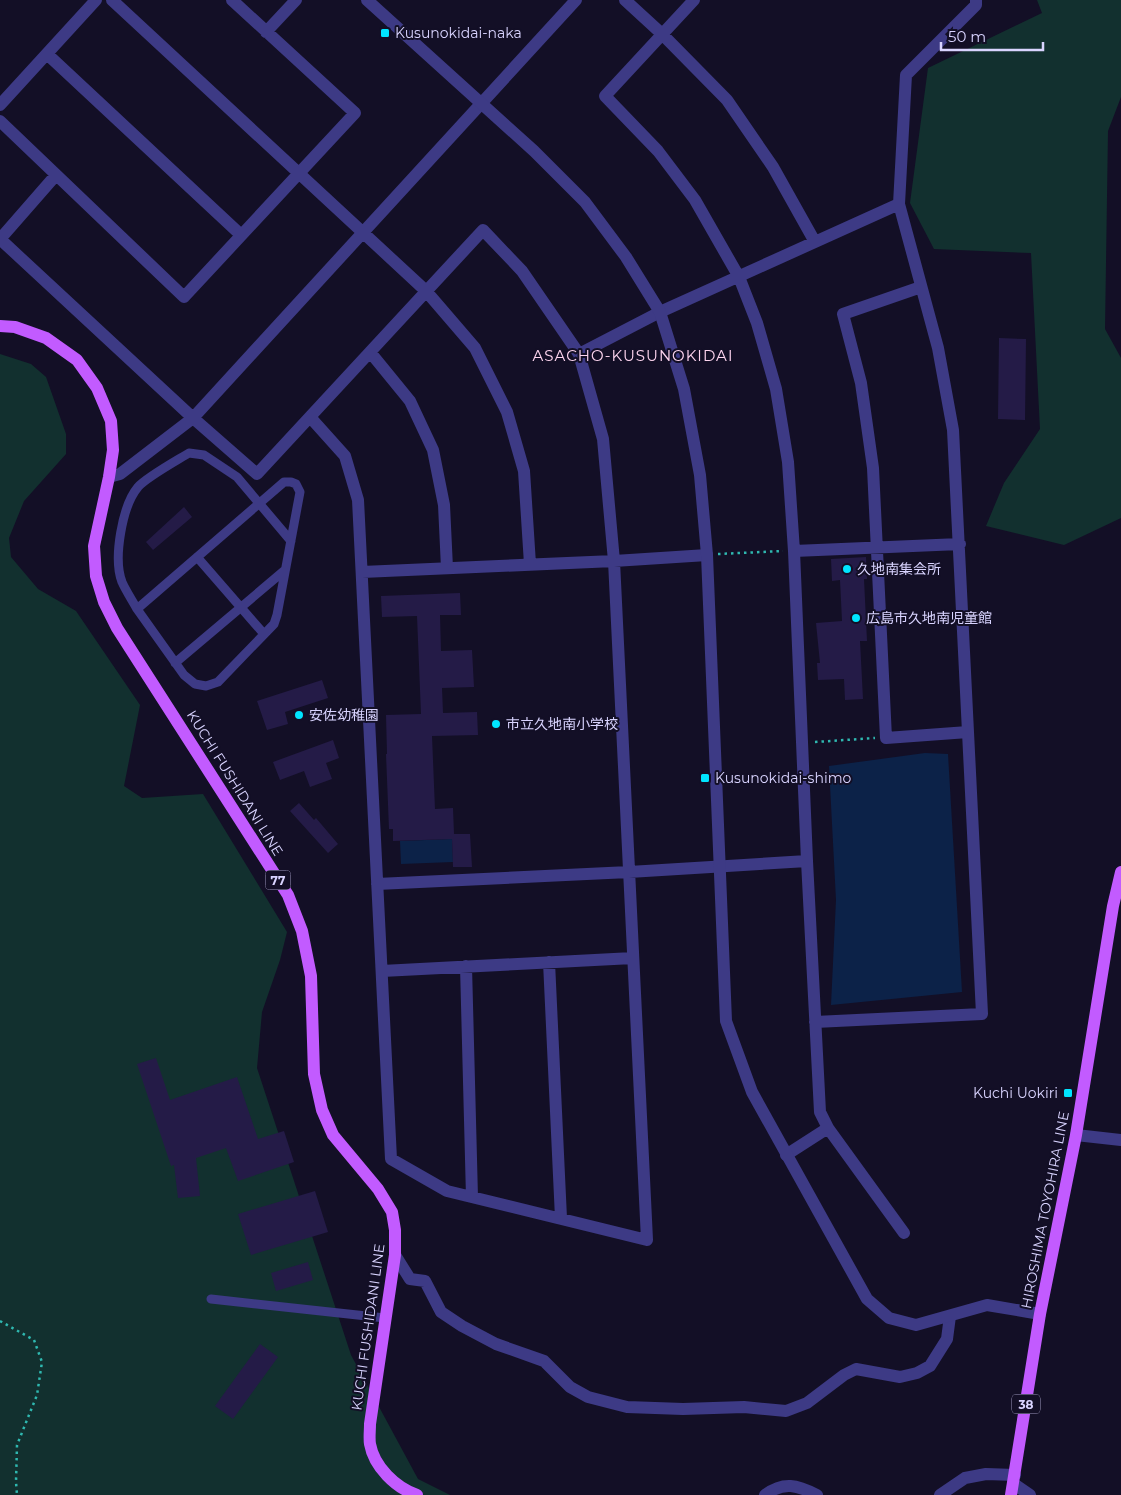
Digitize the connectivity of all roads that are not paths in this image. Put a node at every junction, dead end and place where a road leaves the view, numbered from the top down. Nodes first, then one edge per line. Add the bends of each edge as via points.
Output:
1 (96, 0) edge
2 (112, 0) edge
3 (232, 0) edge
4 (296, 0) edge
5 (367, 0) edge
6 (576, 0) edge
7 (625, 0) edge
8 (694, 0) edge
9 (976, 0) edge
10 (266, 32) junction
11 (662, 34) junction
12 (48, 54) junction
13 (480, 104) junction
14 (0, 105) edge
15 (0, 121) edge
16 (299, 173) junction
17 (56, 174) junction
18 (899, 204) junction
19 (363, 232) junction
20 (241, 235) junction
21 (0, 239) edge
22 (815, 242) junction
23 (739, 277) junction
24 (921, 287) junction
25 (426, 291) junction
26 (660, 312) junction
27 (0, 326) edge
28 (370, 352) junction
29 (579, 354) junction
30 (310, 417) junction
31 (193, 418) junction
32 (109, 477) junction
33 (259, 504) junction
34 (291, 541) junction
35 (960, 544) junction
36 (876, 547) junction
37 (790, 551) junction
38 (711, 555) junction
39 (197, 557) junction
40 (614, 561) junction
41 (530, 564) junction
42 (447, 568) junction
43 (286, 570) junction
44 (362, 572) junction
45 (242, 607) junction
46 (137, 609) junction
47 (264, 634) junction
48 (175, 663) junction
49 (968, 732) junction
50 (807, 861) junction
51 (718, 866) junction
52 (629, 872) junction
53 (1121, 872) edge
54 (378, 884) junction
55 (633, 958) junction
56 (549, 962) junction
57 (466, 966) junction
58 (382, 970) junction
59 (816, 1022) junction
60 (828, 1128) junction
61 (1076, 1135) junction
62 (1121, 1140) edge
63 (786, 1155) junction
64 (472, 1197) junction
65 (561, 1218) junction
66 (904, 1233) dead end
67 (395, 1255) junction
68 (211, 1299) dead end
69 (1040, 1314) junction
70 (950, 1316) junction
71 (385, 1318) junction
72 (1013, 1485) edge
73 (417, 1495) edge
74 (765, 1495) edge
75 (817, 1495) edge
76 (940, 1495) edge
77 (1030, 1495) edge

1 - 12 street
2 - 16 street
3 - 10 street
4 - 10 street
5 - 13 street
6 - 13 street
7 - 11 street
8 - 11 street
9 - 18 street via 976,5 906,76
10 - 16 street via 355,113
11 - 22 street via 727,100 773,167
11 - 23 street via 605,96 658,151 695,200
12 - 14 street
12 - 20 street
13 - 19 street
13 - 26 street via 585,202 626,257
15 - 17 street
16 - 19 street
16 - 20 street
17 - 20 street via 184,296
17 - 21 street
18 - 22 street
18 - 24 street
19 - 25 street
19 - 31 street
21 - 31 street
22 - 23 street
23 - 26 street
23 - 37 street via 757,323 776,389 788,462
24 - 35 street via 938,348 953,430
24 - 36 street via 843,314 861,383 873,468
25 - 28 street
25 - 29 street via 483,230 522,271
25 - 41 street via 475,348 508,412 524,471
26 - 29 street
26 - 38 street via 684,389
27 - 32 main road, KUCHI FUSHIDANI LINE / 77 via 16,327 46,338 77,360 97,388 111,421 113,450
28 - 30 street
28 - 42 street via 410,400 433,450 444,506
29 - 40 street via 603,439
30 - 31 street via 257,474
30 - 44 street via 345,456 358,500
31 - 32 street via 120,474
32 - 67 main road, KUCHI FUSHIDANI LINE / 77 via 94,546 96,576 104,602 117,628 288,895 302,931 311,976 314,1074 322,1110 333,1136 378,1188 392,1212
33 - 34 lane
33 - 34 lane via 284,482 296,484 300,492
33 - 39 lane
33 - 46 lane via 237,477 204,455 189,453 140,486 134,494 118,541 122,582
34 - 43 lane
35 - 36 street
35 - 49 street
36 - 37 street
36 - 49 street via 886,738
37 - 50 street
38 - 40 street
38 - 51 street
39 - 45 lane
39 - 46 lane
40 - 41 street
40 - 52 street
41 - 42 street
42 - 44 street
43 - 45 lane
43 - 47 lane via 274,624
44 - 54 street
45 - 47 lane
45 - 48 lane
46 - 48 lane
47 - 48 lane via 218,682 206,686 189,680
49 - 59 street via 982,1014
50 - 51 street
50 - 59 street
51 - 52 street
51 - 63 street via 726,1021 752,1092
52 - 54 street
52 - 55 street
53 - 61 main road, HIROSHIMA TOYOHIRA LINE / 38
54 - 58 street
55 - 56 street
55 - 65 street via 647,1240
56 - 57 street
56 - 65 street
57 - 58 street
57 - 64 street
58 - 64 street via 391,1159 447,1191
59 - 60 street via 820,1112
60 - 63 street
60 - 66 street
61 - 62 street
61 - 69 main road, HIROSHIMA TOYOHIRA LINE / 38
63 - 70 street via 867,1299 889,1318 916,1325
64 - 65 street
67 - 70 street via 410,1279 425,1281 441,1312 462,1326 496,1344 544,1361 570,1387 588,1397 627,1407 786,1410 807,1403 856,1368 900,1378 930,1366 947,1340
67 - 71 main road, KUCHI FUSHIDANI LINE / 77
68 - 71 lane
69 - 70 street via 986,1305
69 - 72 main road, HIROSHIMA TOYOHIRA LINE / 38
71 - 73 main road, KUCHI FUSHIDANI LINE / 77 via 370,1445 378,1465 392,1481
72 - 76 street via 986,1474 965,1478
72 - 77 street
74 - 75 street via 776,1488 793,1486

